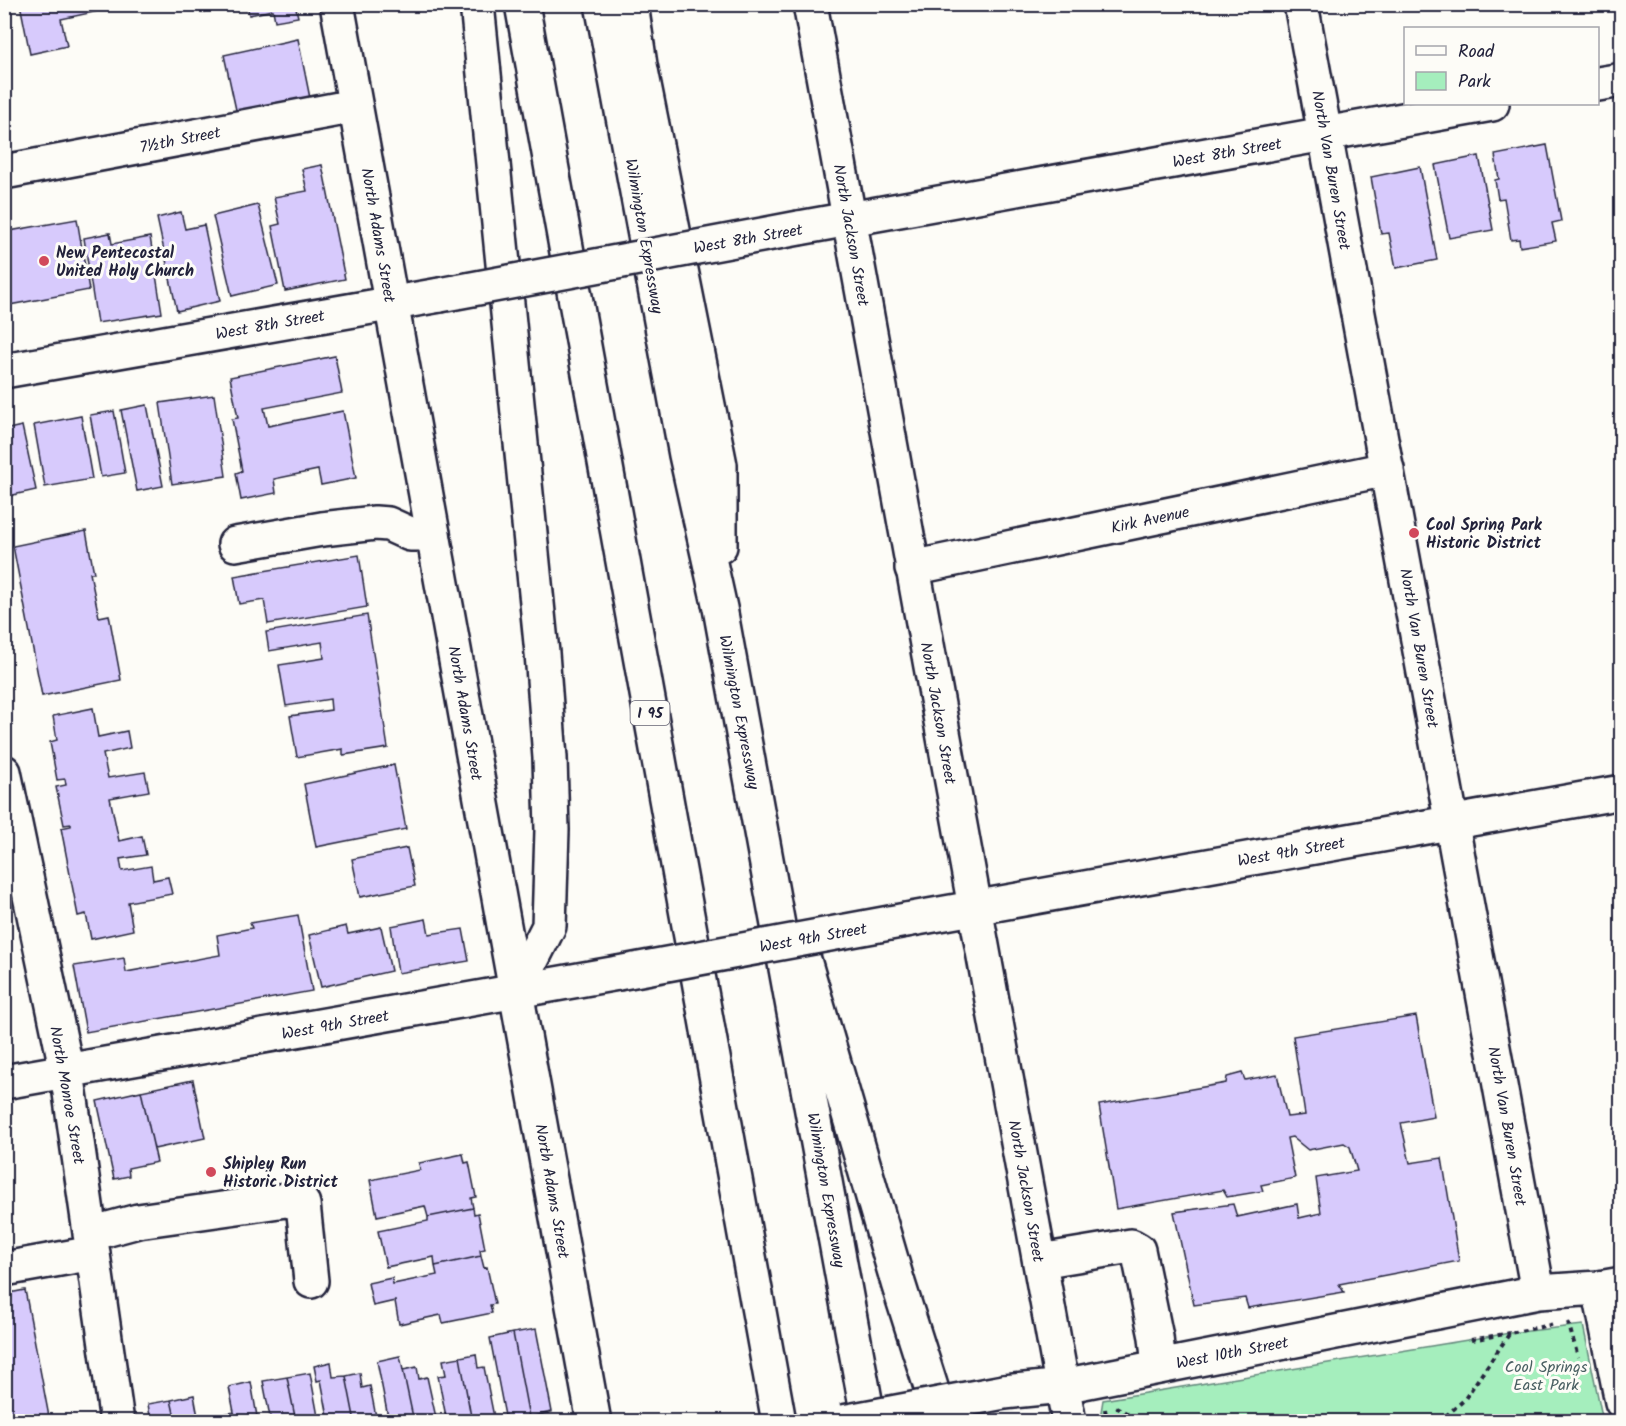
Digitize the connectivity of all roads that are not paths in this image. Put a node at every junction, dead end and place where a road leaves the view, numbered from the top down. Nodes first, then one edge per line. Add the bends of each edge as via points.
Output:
1 (337, 4) edge
2 (477, 4) edge
3 (522, 4) edge
4 (602, 4) edge
5 (631, 4) edge
6 (810, 4) edge
7 (1301, 4) edge
8 (1622, 80) edge
9 (1599, 84) edge
10 (1486, 105) edge
11 (355, 106) junction
12 (1325, 134) junction
13 (4, 172) edge
14 (850, 220) junction
15 (391, 303) junction
16 (4, 371) edge
17 (1387, 469) junction
18 (433, 534) junction
19 (235, 544) dead end
20 (912, 568) junction
21 (720, 608) junction
22 (4, 772) edge
23 (1622, 792) edge
24 (755, 794) junction
25 (1452, 822) junction
26 (974, 908) junction
27 (516, 991) junction
28 (67, 1072) junction
29 (4, 1082) edge
30 (92, 1244) junction
31 (1040, 1261) junction
32 (4, 1269) edge
33 (311, 1281) dead end
34 (1610, 1286) edge
35 (1538, 1292) junction
36 (1159, 1367) junction
37 (1063, 1386) junction
38 (1622, 1402) edge
39 (117, 1422) edge
40 (594, 1422) edge
41 (779, 1422) edge
42 (843, 1422) edge
43 (868, 1422) edge
44 (942, 1422) edge
45 (1069, 1422) edge

1 - 11 main road, North Adams Street
2 - 27 main road via 542,653 550,770 549,926
3 - 41 main road, I 95
4 - 21 main road, Wilmington Expressway via 686,455
5 - 21 main road via 720,465
6 - 14 main road, North Jackson Street
7 - 12 main road, North Van Buren Street
8 - 9 main road
10 - 12 main road, West 8th Street
11 - 13 main road, 7½th Street
11 - 15 main road, North Adams Street
12 - 14 main road, West 8th Street
12 - 17 main road, North Van Buren Street
14 - 15 main road, West 8th Street, bridge
14 - 20 main road, North Jackson Street
15 - 16 main road, West 8th Street
15 - 18 main road, North Adams Street
17 - 20 main road, Kirk Avenue
17 - 25 main road, North Van Buren Street
18 - 19 main road via 410,534 375,523
18 - 27 main road, North Adams Street
20 - 26 main road, North Jackson Street
21 - 24 main road, Wilmington Expressway
22 - 28 main road, North Monroe Street
23 - 25 main road, West 9th Street
24 - 43 main road, Wilmington Expressway
24 - 44 main road
25 - 26 main road, West 9th Street
25 - 35 main road, North Van Buren Street
26 - 27 main road, West 9th Street, bridge
26 - 31 main road, North Jackson Street
27 - 28 main road, West 9th Street
27 - 40 main road, North Adams Street
28 - 29 main road, West 9th Street
28 - 30 main road, North Monroe Street
30 - 32 main road
30 - 33 main road via 138,1221 286,1200 303,1204
30 - 39 main road, North Monroe Street
31 - 36 main road via 1131,1246 1138,1250
31 - 37 main road, North Jackson Street
34 - 35 main road, West 10th Street
34 - 38 main road
35 - 36 main road, West 10th Street
36 - 37 main road, West 10th Street
37 - 42 main road, West 10th Street, bridge via 1004,1392
37 - 45 main road, North Jackson Street

